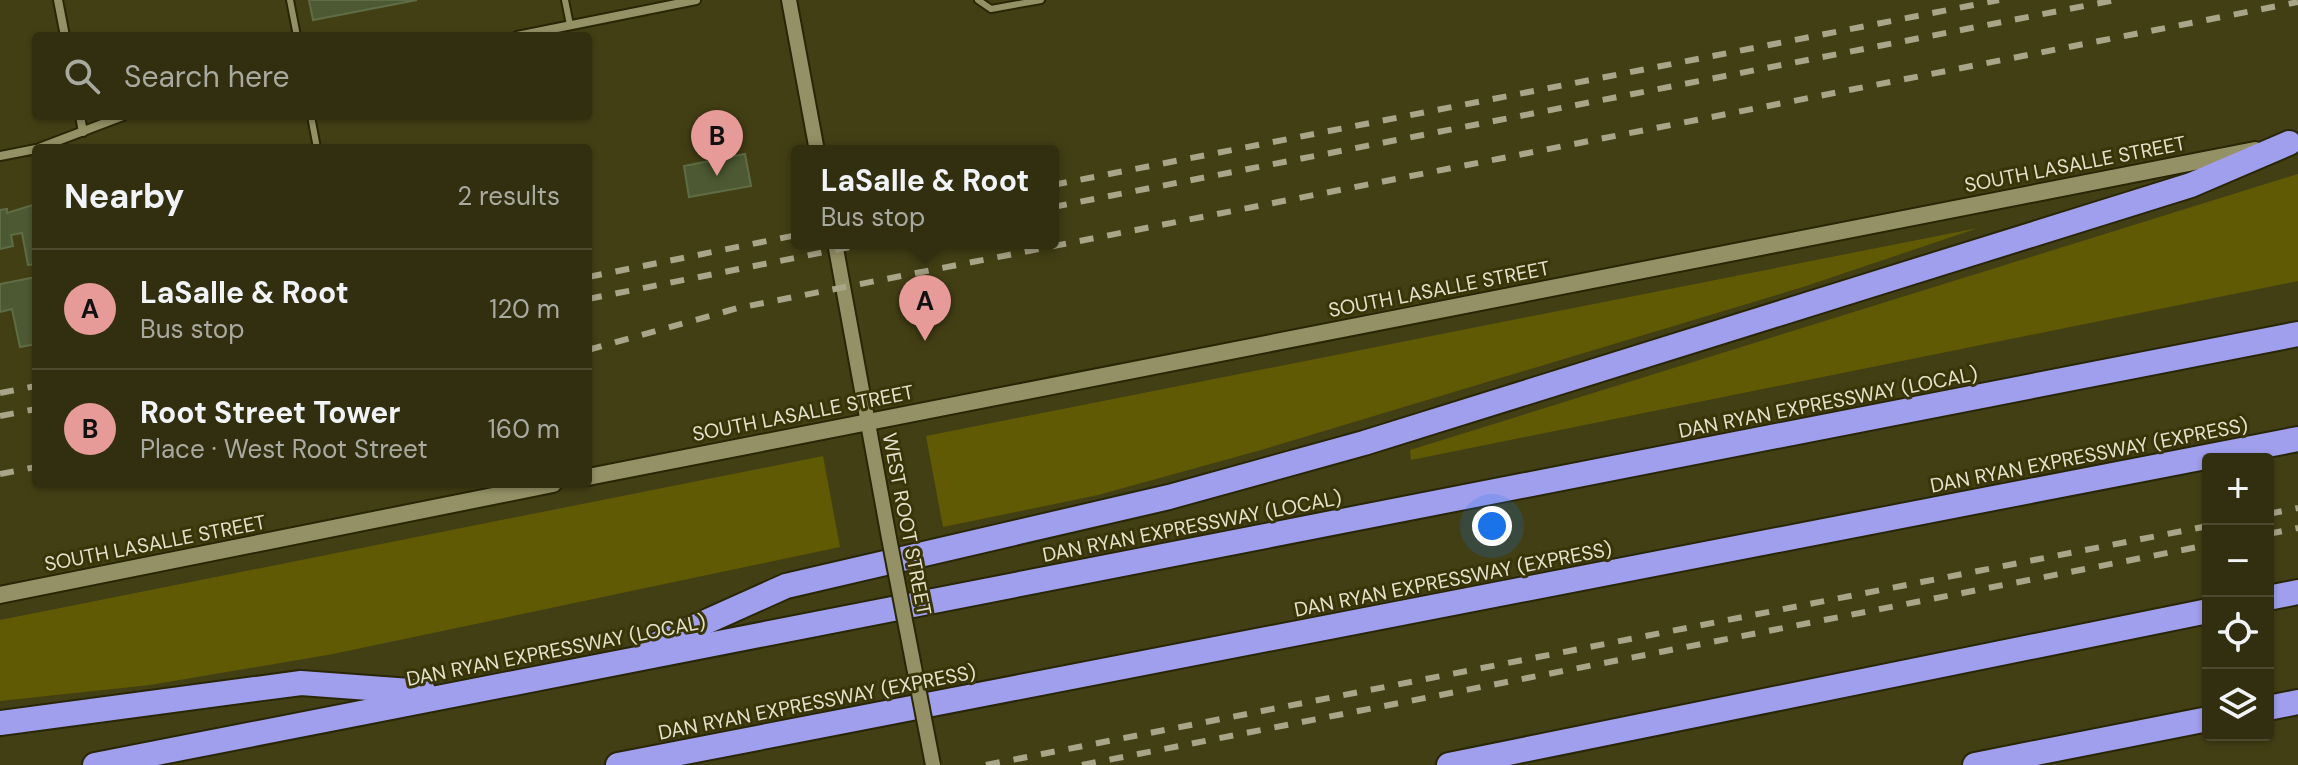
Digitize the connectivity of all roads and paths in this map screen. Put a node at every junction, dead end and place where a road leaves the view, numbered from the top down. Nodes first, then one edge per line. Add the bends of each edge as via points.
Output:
1 (58, 0) edge
2 (290, 0) edge
3 (565, 0) edge
4 (696, 0) edge
5 (789, 0) edge
6 (978, 0) edge
7 (1041, 0) edge
8 (570, 25) junction
9 (64, 32) edge
10 (296, 32) edge
11 (536, 32) edge
12 (81, 120) edge
13 (113, 120) edge
14 (312, 120) edge
15 (83, 132) junction
16 (2294, 142) edge
17 (49, 144) edge
18 (316, 144) edge
19 (816, 145) edge
20 (32, 149) edge
21 (0, 156) edge
22 (836, 249) edge
23 (2298, 334) edge
24 (867, 421) junction
25 (2298, 439) edge
26 (592, 476) edge
27 (533, 488) edge
28 (2298, 592) edge
29 (0, 595) edge
30 (2273, 597) edge
31 (2202, 612) edge
32 (613, 664) junction
33 (458, 694) junction
34 (2298, 702) edge
35 (2274, 707) edge
36 (2202, 720) edge
37 (0, 723) edge
38 (95, 765) edge
39 (618, 765) edge
40 (933, 765) edge
41 (1449, 765) edge
42 (1975, 765) edge

1 - 9 street
2 - 10 lane
3 - 8 lane
4 - 8 street
5 - 19 street
6 - 7 lane via 991,9
8 - 11 street
12 - 15 street
13 - 15 street
14 - 18 lane
15 - 17 street
16 - 24 main road, SOUTH LASALLE STREET
16 - 32 highway via 2191,185 1364,443 1169,497 786,586
20 - 21 street
22 - 24 street, WEST ROOT STREET
23 - 32 highway, DAN RYAN EXPRESSWAY (LOCAL)
24 - 26 main road, SOUTH LASALLE STREET
24 - 40 street, WEST ROOT STREET, bridge
25 - 39 highway, DAN RYAN EXPRESSWAY (EXPRESS)
27 - 29 main road, SOUTH LASALLE STREET
28 - 30 highway
31 - 41 highway
32 - 33 highway, DAN RYAN EXPRESSWAY (LOCAL)
33 - 37 highway via 301,683
33 - 38 highway, DAN RYAN EXPRESSWAY (LOCAL)
34 - 35 highway
36 - 42 highway

